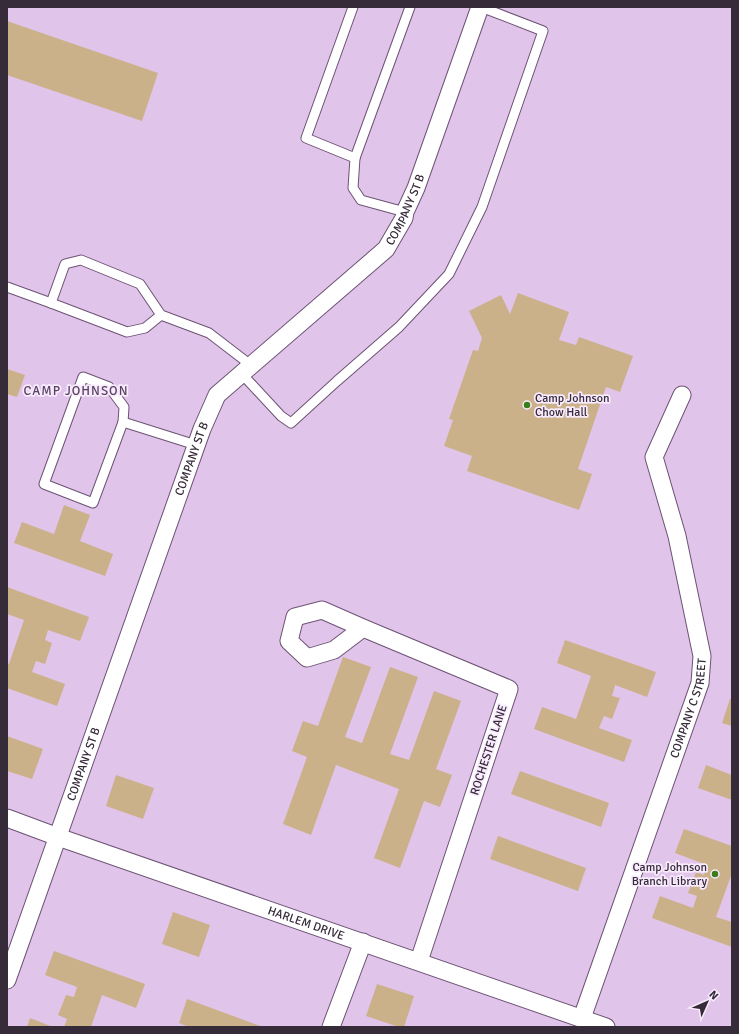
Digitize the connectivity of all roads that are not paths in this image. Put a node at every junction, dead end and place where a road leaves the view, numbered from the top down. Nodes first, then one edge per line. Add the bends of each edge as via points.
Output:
1 (353, 7) edge
2 (410, 7) edge
3 (480, 7) edge
4 (355, 158) junction
5 (405, 212) junction
6 (7, 287) edge
7 (50, 303) junction
8 (162, 315) junction
9 (247, 370) junction
10 (682, 395) dead end
11 (123, 422) junction
12 (196, 445) junction
13 (363, 628) dead end
14 (7, 818) edge
15 (58, 837) junction
16 (363, 942) junction
17 (419, 961) junction
18 (7, 980) edge
19 (582, 1018) junction
20 (331, 1027) edge
21 (606, 1027) edge

1 - 4 lane via 306,138
2 - 4 lane
3 - 5 street, COMPANY ST B via 416,188
3 - 9 lane via 543,31 482,207 449,274 399,326 291,423 281,416
4 - 5 lane via 353,188 361,200
5 - 9 street, COMPANY ST B via 386,249
6 - 7 lane
7 - 8 lane via 127,332 145,328
7 - 8 lane via 65,264 81,260 140,284
8 - 9 lane via 209,333
9 - 12 street, COMPANY ST B via 217,394
10 - 19 street, COMPANY C STREET via 654,457 677,536 702,656 700,683
11 - 11 lane via 124,407 109,387 83,377 44,484 93,503
11 - 12 lane
12 - 15 street, COMPANY ST B
13 - 17 street, ROCHESTER LANE via 509,689
14 - 15 street, HARLEM DRIVE
15 - 16 street, HARLEM DRIVE
15 - 18 street, COMPANY ST B
16 - 17 street, HARLEM DRIVE
16 - 20 street
17 - 19 street, HARLEM DRIVE
19 - 21 street, HARLEM DRIVE

